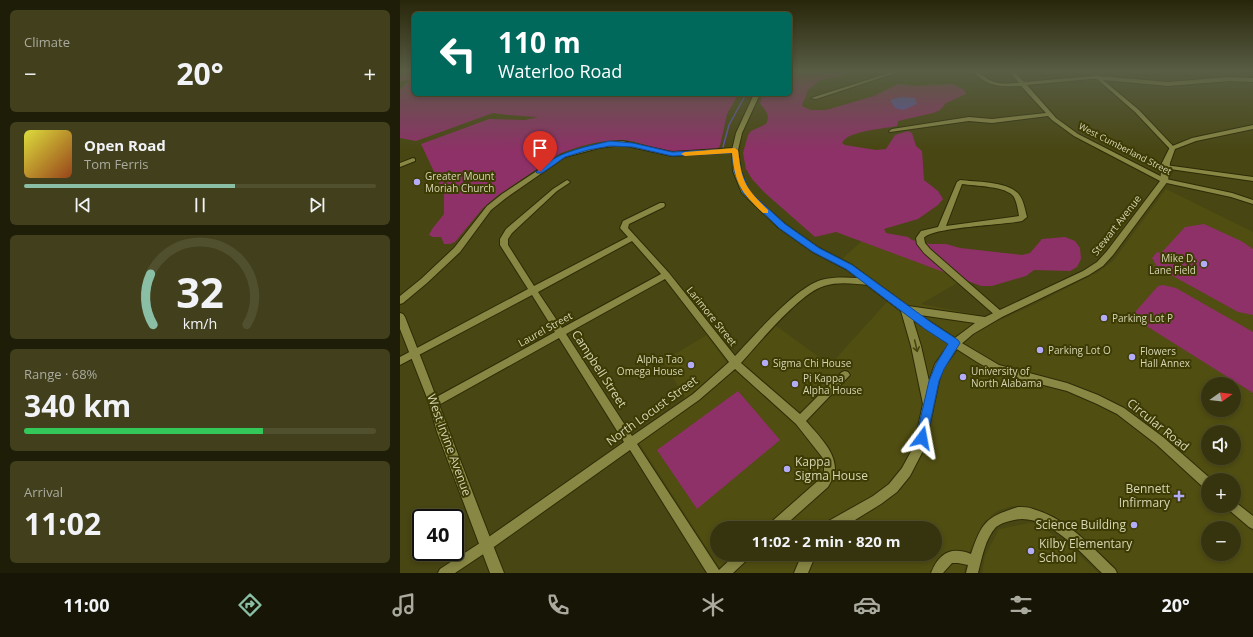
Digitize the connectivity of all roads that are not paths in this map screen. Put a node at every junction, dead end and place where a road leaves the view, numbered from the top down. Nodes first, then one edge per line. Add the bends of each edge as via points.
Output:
1 (755, 98) edge
2 (1036, 98) edge
3 (1121, 98) edge
4 (1050, 114) junction
5 (1253, 128) edge
6 (892, 131) dead end
7 (1172, 148) junction
8 (735, 150) junction
9 (414, 160) dead end
10 (400, 165) edge
11 (1166, 167) junction
12 (1253, 179) edge
13 (1164, 181) junction
14 (567, 182) dead end
15 (1253, 202) edge
16 (662, 205) dead end
17 (941, 229) junction
18 (632, 238) junction
19 (666, 275) junction
20 (870, 282) junction
21 (534, 290) junction
22 (400, 300) edge
23 (905, 309) junction
24 (999, 314) junction
25 (400, 316) edge
26 (985, 321) junction
27 (561, 333) junction
28 (955, 343) junction
29 (414, 354) junction
30 (400, 361) edge
31 (735, 362) junction
32 (846, 375) dead end
33 (434, 403) junction
34 (928, 406) junction
35 (800, 421) junction
36 (631, 443) junction
37 (1201, 478) edge
38 (1241, 513) edge
39 (781, 521) edge
40 (842, 521) edge
41 (1253, 523) edge
42 (487, 545) junction
43 (737, 561) edge
44 (806, 561) edge
45 (974, 568) edge
46 (444, 573) edge
47 (497, 573) edge
48 (714, 573) edge
49 (724, 573) edge
50 (801, 573) edge
51 (937, 573) edge
52 (1111, 573) edge

1 - 8 street via 738,133
2 - 4 street, West Cumberland Street
3 - 7 street
4 - 6 street via 992,121 969,119
4 - 13 street, West Cumberland Street via 1076,135
5 - 7 street via 1194,139
7 - 11 street, Stewart Avenue
8 - 20 street via 741,182 746,193 756,203 782,226 816,250 849,267
8 - 22 street via 672,154 622,143 599,146 563,156 490,208 457,250
9 - 10 street
11 - 12 street
11 - 13 street, Stewart Avenue
13 - 15 street, West Cumberland Street
13 - 24 street, Stewart Avenue via 1100,264
14 - 21 street, Campbell Street via 504,238 504,245
16 - 18 street, Larimore Street via 626,223 624,228
17 - 17 street via 1014,220 1023,217 1017,196 1012,192 1002,188 960,182
17 - 24 street via 924,233 920,238 921,244
18 - 19 street, Larimore Street
18 - 21 street
19 - 27 street, Laurel Street
19 - 31 street, Larimore Street
20 - 23 street
20 - 31 street, North Locust Street via 838,280 809,289
21 - 27 street, Campbell Street
21 - 29 street
23 - 26 street
23 - 28 street
23 -> 34 street via 916,346
24 - 26 street, Stewart Avenue
25 - 29 street, West Irvine Avenue
26 - 28 street, Stewart Avenue
27 - 33 street, Laurel Street
27 - 36 street, Campbell Street
28 - 34 street via 939,367
28 - 37 street, Circular Road via 995,367 1088,394 1120,411 1144,428
29 - 30 street
29 - 33 street, West Irvine Avenue
31 - 35 street, Larimore Street
31 - 36 street, North Locust Street via 696,397
32 - 35 street
33 - 42 street, West Irvine Avenue
34 - 40 street via 919,447 894,488
35 - 39 street, Larimore Street via 826,454 829,474 824,483
36 - 42 street, North Locust Street
36 - 48 street, Campbell Street
38 - 41 street
42 - 46 street, North Locust Street
42 - 47 street, West Irvine Avenue
43 - 49 street
44 - 50 street
45 - 51 street via 965,557 953,556 942,562
45 - 52 street via 981,541 992,524 1010,514 1031,513 1053,522

